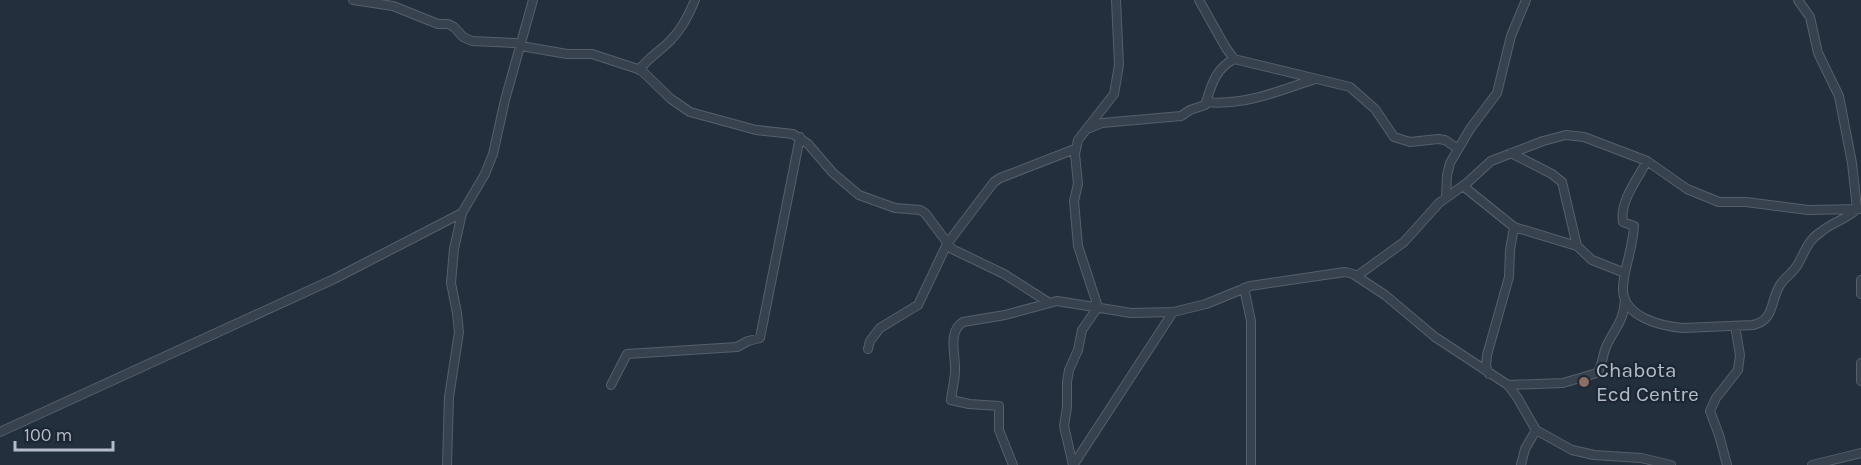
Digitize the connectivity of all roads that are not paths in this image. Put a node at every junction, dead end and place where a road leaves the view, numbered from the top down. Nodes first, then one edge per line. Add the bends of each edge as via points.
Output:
1 (353, 0) edge
2 (534, 0) edge
3 (695, 0) edge
4 (1116, 0) edge
5 (1199, 0) edge
6 (1526, 0) edge
7 (1798, 0) edge
8 (521, 46) junction
9 (1234, 59) junction
10 (639, 70) junction
11 (1317, 79) junction
12 (1206, 102) junction
13 (1087, 129) junction
14 (800, 137) junction
15 (1075, 149) junction
16 (1458, 149) junction
17 (1510, 153) junction
18 (1647, 161) junction
19 (1463, 186) junction
20 (1446, 198) junction
21 (1859, 209) edge
22 (462, 213) junction
23 (1514, 227) junction
24 (947, 244) junction
25 (1577, 246) junction
26 (1625, 273) junction
27 (1357, 276) junction
28 (1861, 280) edge
29 (1244, 288) junction
30 (1861, 294) edge
31 (1624, 298) junction
32 (1048, 302) junction
33 (1098, 307) junction
34 (1173, 312) junction
35 (1734, 326) junction
36 (868, 349) dead end
37 (1861, 363) edge
38 (1489, 374) junction
39 (1861, 381) edge
40 (611, 385) dead end
41 (1508, 385) junction
42 (1536, 430) junction
43 (0, 432) edge
44 (1861, 453) edge
45 (1073, 464) edge
46 (447, 465) edge
47 (1013, 465) edge
48 (1251, 465) edge
49 (1521, 465) edge
50 (1671, 465) edge
51 (1727, 465) edge
52 (1812, 465) edge

1 - 8 street via 393,6 438,24 448,24 472,41
2 - 8 street
3 - 10 street via 681,28
4 - 13 street via 1119,65 1114,94
5 - 9 street
6 - 16 street via 1511,36 1497,93
7 - 21 street via 1810,17 1818,53 1839,96
8 - 10 street via 592,54
8 - 22 street via 486,174
9 - 11 street
9 - 12 street via 1218,72
10 - 14 street via 690,112
11 - 12 street via 1271,95 1230,103
11 - 16 street via 1350,87 1376,109 1389,131 1401,141 1438,139
12 - 13 street via 1181,116 1102,123
13 - 15 street
14 - 24 street via 853,191 887,206 920,210
14 - 40 street via 760,338 737,347 627,354
15 - 24 street via 994,182
15 - 33 street via 1079,253
16 - 20 street via 1448,170
17 - 18 street via 1557,137 1576,135
17 - 19 street via 1491,161
17 - 25 street via 1562,182
18 - 21 street via 1687,189 1719,202 1808,210
18 - 26 street via 1628,196 1622,218 1634,226
19 - 20 street
19 - 23 street
20 - 27 street via 1404,242
21 - 35 street via 1821,231 1806,245 1798,264 1780,284 1764,321
22 - 43 street via 334,279
22 - 46 street via 451,272 459,333 449,397
23 - 25 street
23 - 38 street via 1509,277 1487,355
24 - 32 street
24 - 36 street via 918,305 880,327
25 - 26 street via 1592,260
26 - 31 street
27 - 29 street via 1345,272
27 - 38 street
28 - 30 street
29 - 34 street
29 - 48 street via 1251,321
31 - 35 street via 1637,315 1672,327
31 - 41 street via 1622,316 1597,374 1563,383
32 - 33 street
32 - 47 street via 963,322 954,335 956,372 951,400 999,406 999,430
33 - 34 street via 1131,313
33 - 45 street via 1082,330 1067,382 1064,426
34 - 45 street
35 - 51 street via 1740,355 1738,370 1710,411
37 - 39 street
38 - 41 street
41 - 42 street
42 - 49 street
42 - 50 street via 1572,450
44 - 52 street

